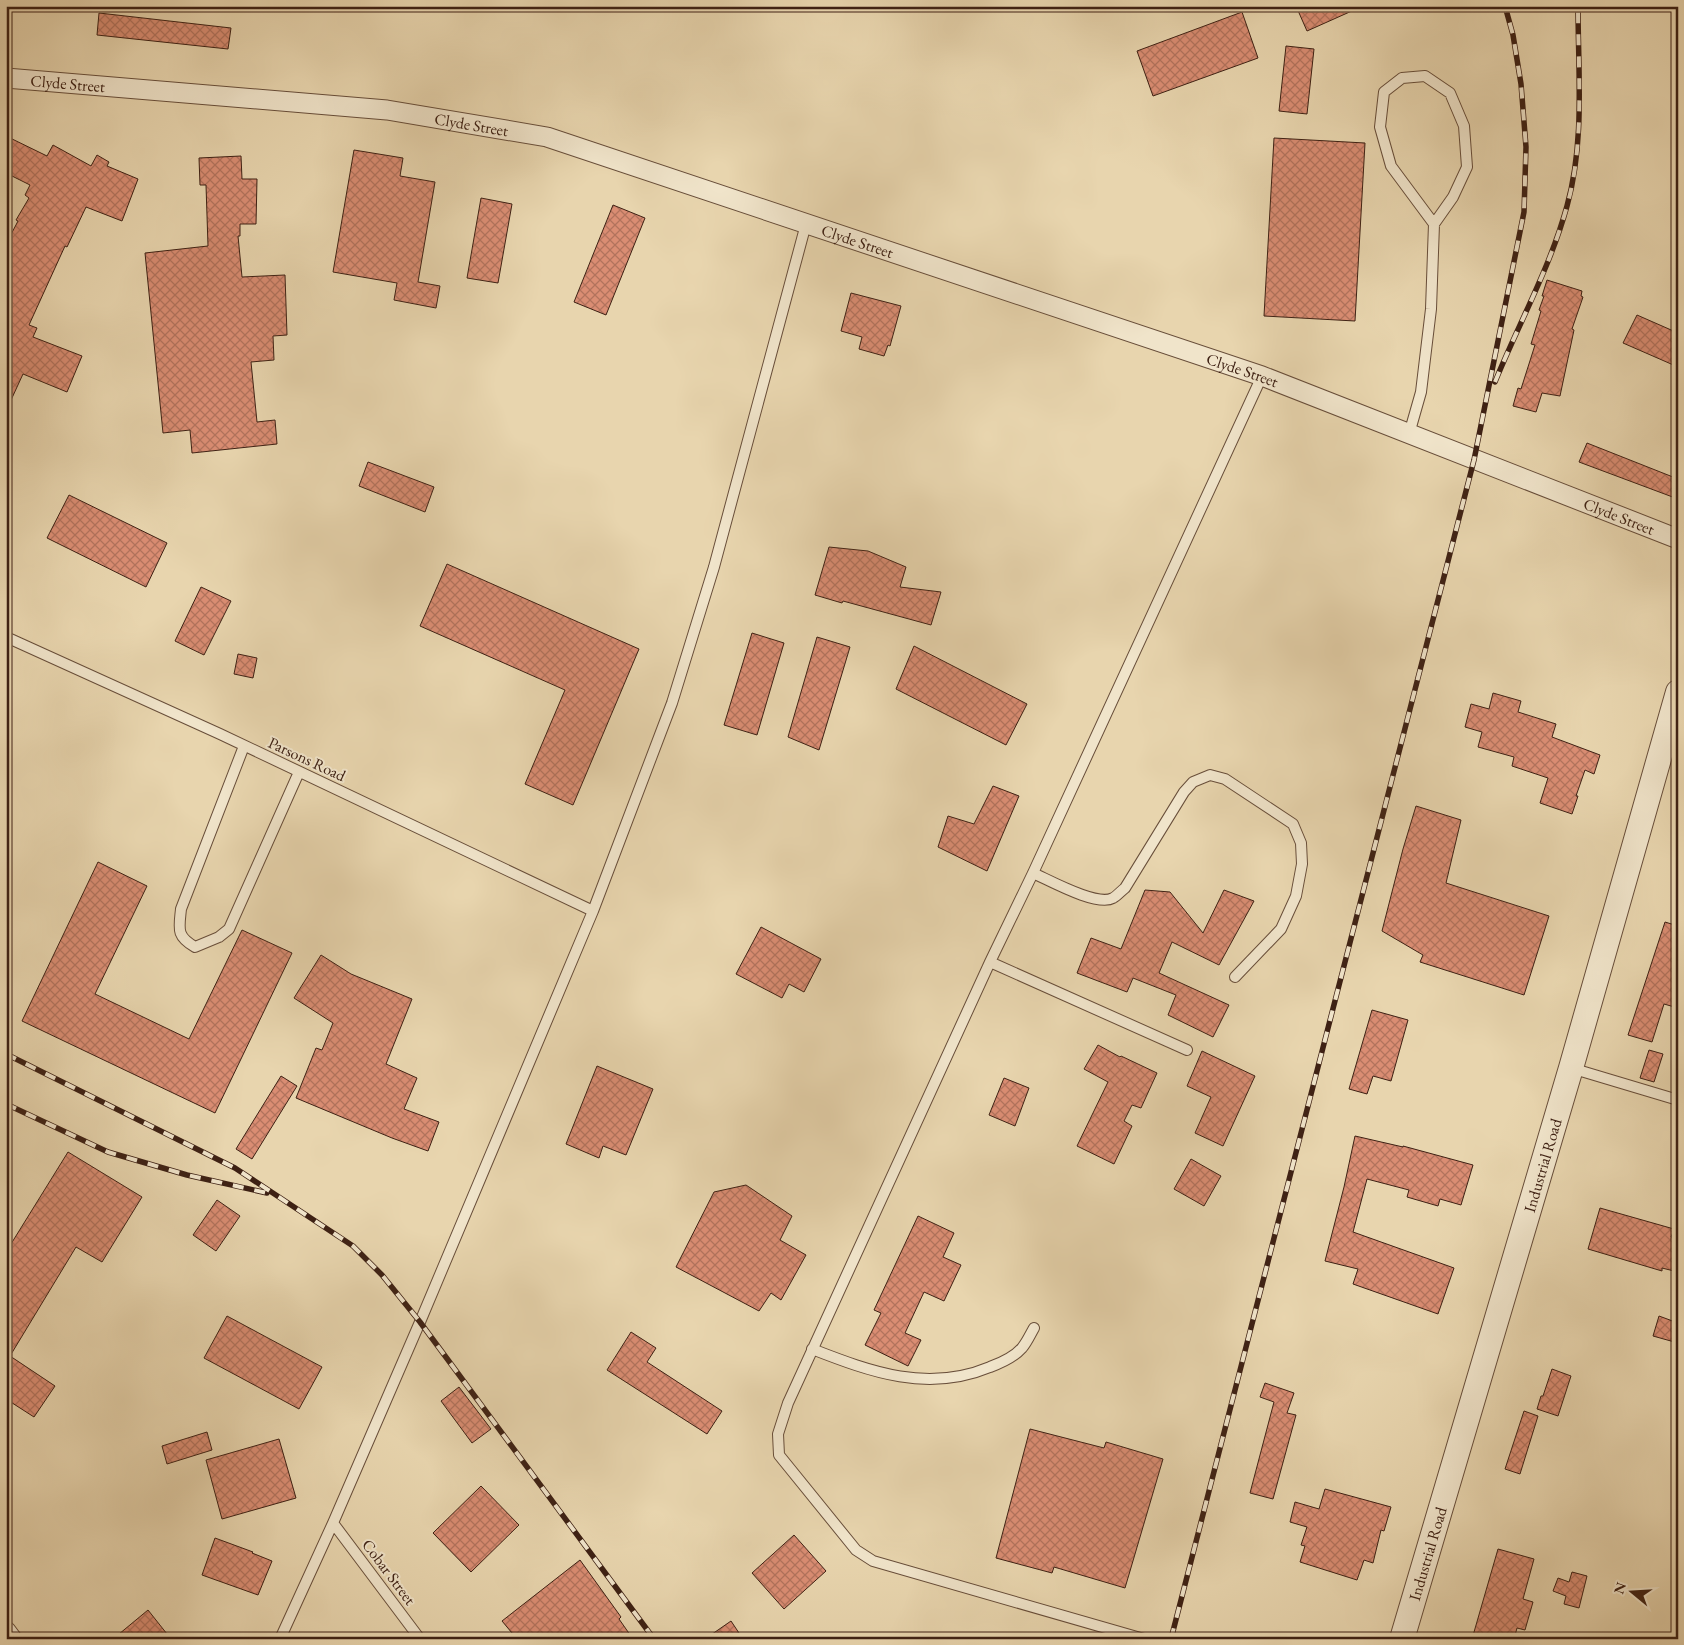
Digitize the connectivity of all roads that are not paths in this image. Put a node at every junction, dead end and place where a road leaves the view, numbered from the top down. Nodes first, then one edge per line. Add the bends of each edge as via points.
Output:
1 (6, 78) edge
2 (806, 224) junction
3 (1434, 224) junction
4 (1262, 376) junction
5 (1409, 434) junction
6 (1678, 540) edge
7 (6, 637) edge
8 (1678, 692) edge
9 (244, 746) junction
10 (299, 772) junction
11 (1033, 872) junction
12 (593, 912) junction
13 (990, 962) junction
14 (1235, 978) dead end
15 (1187, 1050) dead end
16 (1571, 1068) junction
17 (1678, 1100) edge
18 (1034, 1328) dead end
19 (812, 1349) junction
20 (333, 1523) junction
21 (6, 1631) edge
22 (12, 1639) edge
23 (280, 1639) edge
24 (420, 1639) edge
25 (1144, 1639) edge
26 (1402, 1639) edge

1 - 2 street, Clyde Street via 387,110 546,137
2 - 4 street, Clyde Street
2 - 12 lane via 714,567 672,703
3 - 3 lane via 1467,167 1464,126 1450,93 1425,76 1402,78 1384,92 1380,127 1391,166
3 - 5 lane via 1431,309 1421,392
4 - 5 street, Clyde Street
4 - 11 lane
5 - 6 street, Clyde Street
7 - 9 lane, Parsons Road
8 - 16 street, Industrial Road
9 - 10 lane, Parsons Road
9 - 10 lane via 181,909 179,928 185,941 195,947 229,929
10 - 12 lane, Parsons Road
11 - 13 lane
11 - 14 lane via 1082,894 1100,900 1113,899 1125,888 1193,782 1210,775 1225,779 1293,824 1301,843 1302,864 1296,896 1281,929
12 - 20 lane
13 - 15 lane
13 - 19 lane
16 - 17 lane
16 - 26 street, Industrial Road
18 - 19 lane via 1021,1349 1004,1361 977,1373 944,1380 880,1372
19 - 25 lane via 778,1434 779,1455 856,1550 872,1561
20 - 23 lane
20 - 24 lane, Cobar Street
21 - 22 street

